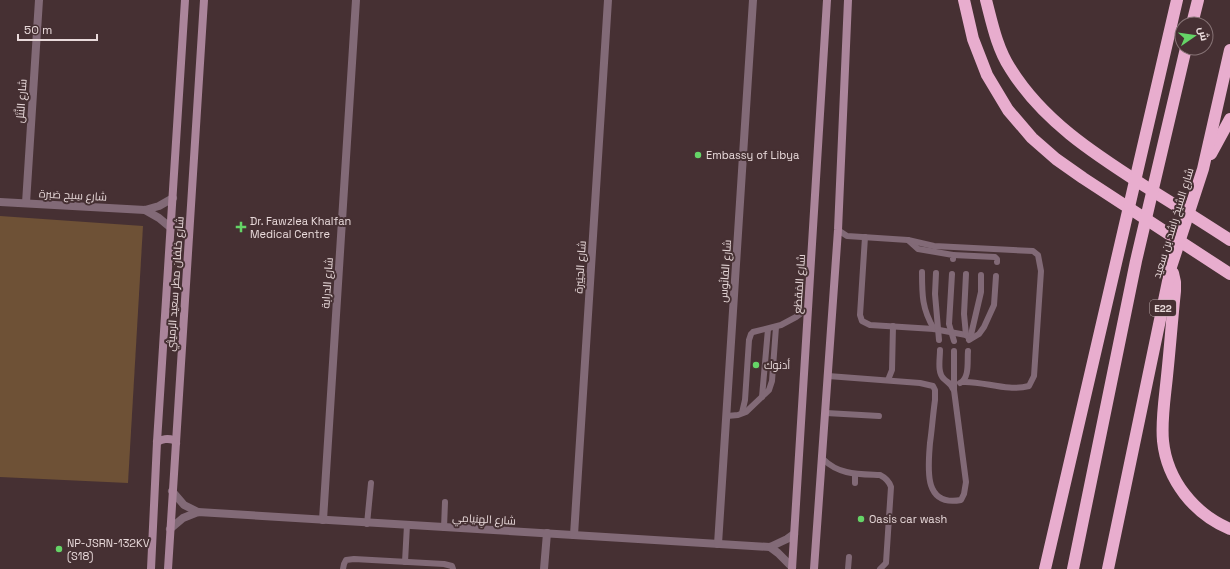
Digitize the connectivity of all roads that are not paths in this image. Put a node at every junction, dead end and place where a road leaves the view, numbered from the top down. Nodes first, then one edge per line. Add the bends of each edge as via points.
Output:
1 (38, 0) edge
2 (185, 0) edge
3 (204, 0) edge
4 (356, 0) edge
5 (608, 0) edge
6 (752, 0) edge
7 (827, 0) edge
8 (848, 0) edge
9 (964, 0) edge
10 (986, 0) edge
11 (1177, 0) edge
12 (1198, 0) edge
13 (1194, 16) edge
14 (1230, 50) edge
15 (1184, 56) edge
16 (1230, 119) edge
17 (1203, 169) junction
18 (173, 198) junction
19 (0, 202) edge
20 (26, 203) junction
21 (145, 210) junction
22 (171, 228) junction
23 (838, 230) junction
24 (865, 237) junction
25 (908, 240) junction
26 (1230, 240) edge
27 (997, 262) dead end
28 (1171, 267) junction
29 (922, 272) dead end
30 (936, 273) dead end
31 (952, 274) dead end
32 (966, 274) dead end
33 (1230, 274) edge
34 (981, 276) dead end
35 (996, 276) dead end
36 (808, 308) junction
37 (893, 326) junction
38 (776, 327) junction
39 (768, 329) junction
40 (936, 330) junction
41 (952, 332) junction
42 (968, 338) junction
43 (939, 340) dead end
44 (954, 341) dead end
45 (940, 350) dead end
46 (954, 351) dead end
47 (968, 351) dead end
48 (828, 376) junction
49 (888, 380) junction
50 (962, 382) junction
51 (954, 390) junction
52 (762, 397) junction
53 (742, 413) junction
54 (826, 413) junction
55 (727, 416) junction
56 (879, 416) dead end
57 (157, 442) junction
58 (176, 443) junction
59 (823, 459) junction
60 (855, 474) junction
61 (371, 483) dead end
62 (855, 484) dead end
63 (172, 491) junction
64 (445, 502) dead end
65 (198, 512) junction
66 (323, 520) junction
67 (367, 524) junction
68 (407, 525) junction
69 (444, 528) junction
70 (170, 529) junction
71 (1230, 529) edge
72 (546, 533) junction
73 (794, 534) junction
74 (574, 535) junction
75 (718, 544) junction
76 (770, 547) junction
77 (849, 557) dead end
78 (405, 562) junction
79 (792, 568) edge
80 (151, 569) edge
81 (168, 569) edge
82 (343, 569) edge
83 (453, 569) edge
84 (544, 569) edge
85 (814, 569) edge
86 (848, 569) edge
87 (880, 569) edge
88 (1045, 569) edge
89 (1073, 569) edge
90 (1108, 569) edge

1 - 20 street, شارع النَّتَل
2 - 18 street, شارع خلفان مطر سعيد الرميثي
3 - 58 street, شارع خلفان مطر سعيد الرميثي
4 - 66 street, شارع الدرابة
5 - 74 street, شارع الحِيَيرة
6 - 55 street, شارع الفانُوس
7 - 36 street, شارع المَقطَع
8 - 23 street
9 - 33 highway via 973,39 987,75 1008,110 1032,138 1083,178
10 - 26 highway via 994,33 1009,67 1029,96 1049,117 1096,155
11 - 88 highway
12 - 13 highway
14 - 17 highway, شارع الشيخ راشد بن سعيد / E22
15 - 89 highway, شارع الشيخ راشد بن سعيد via 1136,262
16 - 17 highway
17 - 28 highway, شارع الشيخ راشد بن سعيد / E22
18 - 21 street, شارع سِيح صَبرة via 160,206
18 - 22 street, شارع خلفان مطر سعيد الرميثي
19 - 20 street, شارع سِيح صَبرة
20 - 21 street, شارع سِيح صَبرة
21 - 22 street, شارع سِيح صَبرة
22 - 57 street, شارع خلفان مطر سعيد الرميثي
23 - 24 lane via 847,236
23 - 48 street
24 - 25 lane
24 - 37 lane via 860,315 862,321 870,325
25 - 27 lane via 923,254 968,258 995,257
25 - 50 lane via 934,246 1033,251 1038,255 1041,284 1034,376 1029,386
28 - 71 highway via 1175,291 1163,440 1168,465 1180,488 1196,508
28 - 90 highway, شارع الشيخ راشد بن سعيد / E22
29 - 40 lane via 922,298 928,319
30 - 40 lane
31 - 41 lane
32 - 42 lane via 964,314
34 - 42 lane via 981,292
35 - 42 lane via 994,305 979,334
36 - 38 lane via 792,320
36 - 73 street, شارع المَقطَع
37 - 40 lane
37 - 49 lane via 892,370
38 - 39 lane
38 - 52 lane via 772,381 769,390
39 - 52 lane
39 - 53 lane via 753,332 749,337
40 - 41 lane
40 - 43 lane
41 - 42 lane
41 - 44 lane
45 - 51 lane via 940,373 944,380 951,383
46 - 51 lane
47 - 50 lane via 966,377
48 - 49 lane
48 - 54 street
49 - 51 lane via 920,383 933,386 935,390 928,470 934,492 947,501 961,500 966,482
50 - 51 lane
52 - 53 lane
53 - 55 lane
54 - 56 lane
54 - 59 street
55 - 75 street, شارع الفانُوس
57 - 58 street via 168,438
57 - 80 street, شارع خلفان مطر سعيد الرميثي
58 - 63 street, شارع خلفان مطر سعيد الرميثي
59 - 60 lane via 838,470
59 - 85 street
60 - 62 lane
60 - 87 lane via 880,475 891,487 886,563
61 - 67 lane
63 - 65 street, شارع الهِنيامِي via 184,505
63 - 70 street, شارع خلفان مطر سعيد الرميثي
64 - 69 lane
65 - 66 street, شارع الهِنيامِي
65 - 70 street, شارع الهِنيامِي via 183,518
66 - 67 street, شارع الهِنيامِي
67 - 68 street, شارع الهِنيامِي
68 - 69 street, شارع الهِنيامِي
68 - 78 lane
69 - 72 street, شارع الهِنيامِي
70 - 81 street, شارع خلفان مطر سعيد الرميثي
72 - 74 street, شارع الهِنيامِي
72 - 84 street
73 - 76 street, شارع الهِنيامِي
73 - 79 street, شارع المَقطَع
74 - 75 street, شارع الهِنيامِي
75 - 76 street, شارع الهِنيامِي
76 - 79 street via 786,559
77 - 86 lane
78 - 82 lane via 350,559 346,560
78 - 83 lane via 444,564 452,566

